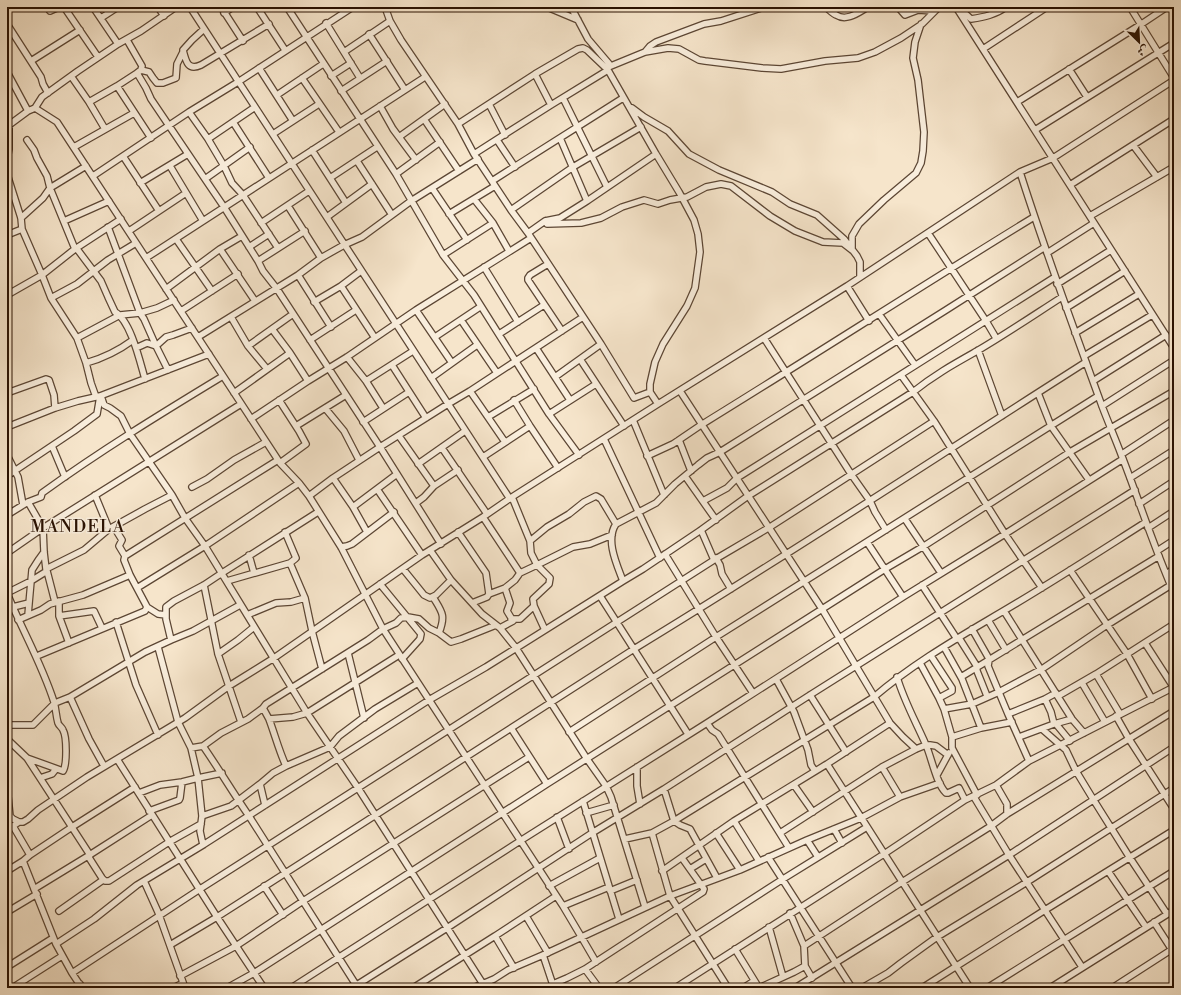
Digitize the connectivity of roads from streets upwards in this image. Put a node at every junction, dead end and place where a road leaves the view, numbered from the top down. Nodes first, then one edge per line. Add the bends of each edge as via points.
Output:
1 (47, 7) edge
2 (59, 7) edge
3 (64, 7) edge
4 (93, 7) edge
5 (118, 7) edge
6 (158, 7) edge
7 (176, 7) edge
8 (190, 7) edge
9 (221, 7) edge
10 (234, 7) edge
11 (257, 7) edge
12 (352, 7) edge
13 (385, 7) edge
14 (546, 7) edge
15 (570, 7) edge
16 (764, 7) edge
17 (826, 7) edge
18 (868, 7) edge
19 (898, 7) edge
20 (956, 7) edge
21 (1006, 7) edge
22 (1047, 7) edge
23 (1130, 7) edge
24 (1167, 7) edge
25 (290, 8) edge
26 (937, 9) edge
27 (224, 13) junction
28 (164, 16) junction
29 (101, 18) junction
30 (578, 20) junction
31 (390, 21) junction
32 (326, 23) junction
33 (7, 24) edge
34 (269, 24) junction
35 (922, 24) junction
36 (1140, 25) junction
37 (204, 29) junction
38 (80, 30) junction
39 (369, 34) junction
40 (306, 37) junction
41 (127, 40) junction
42 (242, 41) junction
43 (1174, 42) edge
44 (118, 44) junction
45 (982, 49) junction
46 (286, 50) junction
47 (183, 52) junction
48 (344, 52) junction
49 (645, 52) junction
50 (1158, 53) junction
51 (221, 54) junction
52 (98, 57) junction
53 (31, 61) junction
54 (387, 61) junction
55 (351, 63) junction
56 (323, 64) junction
57 (259, 68) junction
58 (608, 68) junction
59 (1069, 69) junction
60 (7, 72) edge
61 (139, 72) junction
62 (535, 74) junction
63 (71, 76) junction
64 (331, 76) junction
65 (425, 77) junction
66 (302, 78) junction
67 (360, 78) junction
68 (9, 79) edge
69 (1174, 79) edge
70 (238, 82) junction
71 (116, 86) junction
72 (341, 90) junction
73 (405, 90) junction
74 (48, 93) junction
75 (277, 95) junction
76 (1087, 97) junction
77 (563, 98) junction
78 (623, 98) junction
79 (89, 102) junction
80 (1017, 102) junction
81 (319, 104) junction
82 (445, 104) junction
83 (489, 104) junction
84 (551, 105) junction
85 (380, 106) junction
86 (629, 106) junction
87 (255, 107) junction
88 (35, 108) junction
89 (28, 111) junction
90 (134, 112) junction
91 (189, 112) junction
92 (360, 119) junction
93 (424, 119) junction
94 (1174, 119) edge
95 (293, 121) junction
96 (233, 122) junction
97 (458, 124) junction
98 (8, 125) edge
99 (169, 126) junction
100 (578, 127) junction
101 (641, 127) junction
102 (105, 129) junction
103 (1035, 130) junction
104 (340, 132) junction
105 (273, 134) junction
106 (506, 135) junction
107 (399, 136) junction
108 (151, 138) junction
109 (560, 138) junction
110 (208, 139) junction
111 (27, 140) dead end
112 (497, 140) junction
113 (440, 142) junction
114 (1133, 145) junction
115 (74, 147) junction
116 (377, 147) junction
117 (250, 148) junction
118 (312, 150) junction
119 (188, 154) junction
120 (656, 154) junction
121 (592, 155) junction
122 (123, 156) junction
123 (476, 157) junction
124 (1053, 158) junction
125 (7, 159) edge
126 (416, 160) junction
127 (357, 161) junction
128 (292, 163) junction
129 (86, 166) junction
130 (170, 166) junction
131 (224, 166) junction
132 (1174, 166) edge
133 (514, 167) junction
134 (572, 167) junction
135 (459, 171) junction
136 (1020, 172) junction
137 (7, 174) edge
138 (396, 174) junction
139 (93, 176) junction
140 (1157, 177) junction
141 (269, 178) junction
142 (330, 178) junction
143 (205, 179) junction
144 (140, 183) junction
145 (372, 184) junction
146 (494, 184) junction
147 (1070, 186) junction
148 (607, 187) junction
149 (50, 188) junction
150 (432, 188) junction
151 (309, 191) junction
152 (186, 193) junction
153 (243, 195) junction
154 (474, 198) junction
155 (682, 198) junction
156 (109, 201) junction
157 (411, 201) junction
158 (587, 201) junction
159 (346, 202) junction
160 (288, 206) junction
161 (224, 207) junction
162 (511, 210) junction
163 (159, 211) junction
164 (450, 214) junction
165 (392, 215) junction
166 (1090, 216) junction
167 (327, 217) junction
168 (1034, 217) junction
169 (21, 218) junction
170 (121, 219) junction
171 (64, 221) junction
172 (203, 221) junction
173 (546, 221) junction
174 (262, 223) junction
175 (493, 223) junction
176 (1094, 223) junction
177 (108, 227) junction
178 (22, 229) junction
179 (129, 231) junction
180 (305, 231) junction
181 (928, 233) junction
182 (269, 234) junction
183 (7, 235) edge
184 (242, 236) junction
185 (529, 236) junction
186 (176, 239) junction
187 (467, 240) junction
188 (136, 243) junction
189 (344, 244) junction
190 (249, 248) junction
191 (278, 248) junction
192 (75, 249) junction
193 (220, 249) junction
194 (852, 250) junction
195 (1046, 250) junction
196 (1111, 250) junction
197 (509, 251) junction
198 (118, 254) junction
199 (442, 255) junction
200 (146, 258) junction
201 (322, 258) junction
202 (258, 261) junction
203 (548, 264) junction
204 (196, 268) junction
205 (484, 268) junction
206 (952, 268) junction
207 (94, 271) junction
208 (361, 271) junction
209 (1125, 271) junction
210 (42, 274) junction
211 (238, 274) junction
212 (298, 275) junction
213 (860, 277) junction
214 (1055, 277) junction
215 (463, 281) junction
216 (1057, 284) junction
217 (341, 286) junction
218 (847, 286) junction
219 (166, 289) junction
220 (276, 289) junction
221 (212, 291) junction
222 (1139, 294) junction
223 (7, 295) edge
224 (969, 295) junction
225 (1062, 297) junction
226 (51, 298) junction
227 (174, 300) junction
228 (255, 302) junction
229 (314, 302) junction
230 (544, 305) junction
231 (480, 307) junction
232 (1066, 308) junction
233 (356, 310) junction
234 (416, 310) junction
235 (181, 311) junction
236 (140, 313) junction
237 (293, 314) junction
238 (879, 314) junction
239 (120, 315) junction
240 (1152, 315) junction
241 (231, 317) junction
242 (583, 317) junction
243 (461, 320) junction
244 (868, 321) junction
245 (986, 321) junction
246 (518, 322) junction
247 (396, 324) junction
248 (331, 327) junction
249 (192, 328) junction
250 (272, 329) junction
251 (562, 331) junction
252 (1075, 333) junction
253 (499, 334) junction
254 (1166, 335) junction
255 (198, 337) junction
256 (435, 337) junction
257 (77, 338) junction
258 (375, 338) junction
259 (764, 338) junction
260 (996, 338) junction
261 (133, 340) junction
262 (310, 340) junction
263 (896, 340) junction
264 (602, 344) junction
265 (477, 345) junction
266 (156, 346) junction
267 (248, 346) junction
268 (136, 348) junction
269 (536, 348) junction
270 (1174, 348) edge
271 (978, 350) junction
272 (413, 351) junction
273 (290, 353) junction
274 (209, 354) junction
275 (1084, 356) junction
276 (347, 357) junction
277 (580, 359) junction
278 (516, 360) junction
279 (1174, 360) edge
280 (1086, 362) junction
281 (86, 363) junction
282 (452, 363) junction
283 (392, 365) junction
284 (915, 365) junction
285 (329, 368) junction
286 (168, 370) junction
287 (267, 370) junction
288 (497, 373) junction
289 (785, 373) junction
290 (901, 375) junction
291 (223, 376) junction
292 (554, 377) junction
293 (431, 378) junction
294 (145, 379) junction
295 (308, 381) junction
296 (366, 381) junction
297 (1093, 381) junction
298 (596, 384) junction
299 (534, 389) junction
300 (470, 391) junction
301 (680, 391) junction
302 (1174, 391) edge
303 (409, 392) junction
304 (650, 392) junction
305 (914, 392) junction
306 (7, 393) edge
307 (234, 393) junction
308 (1038, 393) junction
309 (346, 395) junction
310 (99, 396) junction
311 (1098, 396) junction
312 (279, 400) junction
313 (514, 400) junction
314 (570, 400) junction
315 (804, 400) junction
316 (241, 404) junction
317 (448, 404) junction
318 (658, 404) junction
319 (1102, 406) junction
320 (55, 408) junction
321 (325, 408) junction
322 (383, 408) junction
323 (550, 414) junction
324 (1002, 416) junction
325 (488, 417) junction
326 (426, 418) junction
327 (251, 419) junction
328 (633, 420) junction
329 (1174, 420) edge
330 (934, 421) junction
331 (363, 422) junction
332 (701, 425) junction
333 (296, 426) junction
334 (530, 426) junction
335 (624, 426) junction
336 (820, 426) junction
337 (1051, 426) junction
338 (7, 427) edge
339 (1111, 429) junction
340 (465, 431) junction
341 (130, 434) junction
342 (399, 436) junction
343 (604, 439) junction
344 (679, 440) junction
345 (266, 442) junction
346 (505, 442) junction
347 (832, 444) junction
348 (52, 446) junction
349 (380, 447) junction
350 (442, 448) junction
351 (951, 449) junction
352 (720, 452) junction
353 (1070, 452) junction
354 (1172, 452) edge
355 (7, 455) edge
356 (579, 455) junction
357 (647, 456) junction
358 (483, 457) junction
359 (1122, 457) junction
360 (1174, 458) edge
361 (360, 460) junction
362 (279, 461) junction
363 (148, 462) junction
364 (418, 464) junction
365 (558, 468) junction
366 (458, 470) junction
367 (691, 470) junction
368 (15, 471) junction
369 (397, 474) junction
370 (851, 474) junction
371 (7, 476) edge
372 (685, 476) junction
373 (65, 477) junction
374 (969, 477) junction
375 (333, 478) junction
376 (737, 478) junction
377 (1130, 478) junction
378 (1089, 480) junction
379 (1174, 481) edge
380 (299, 483) junction
381 (434, 486) junction
382 (192, 487) dead end
383 (377, 489) junction
384 (1135, 490) junction
385 (172, 495) junction
386 (664, 495) junction
387 (94, 496) junction
388 (309, 496) junction
389 (748, 496) junction
390 (511, 498) junction
391 (703, 501) junction
392 (870, 501) junction
393 (416, 503) junction
394 (26, 504) junction
395 (1139, 504) junction
396 (987, 506) junction
397 (353, 507) junction
398 (1174, 511) edge
399 (318, 512) junction
400 (394, 512) junction
401 (638, 513) junction
402 (7, 515) edge
403 (485, 516) junction
404 (185, 518) junction
405 (905, 519) junction
406 (716, 520) junction
407 (1146, 522) junction
408 (616, 524) junction
409 (770, 527) junction
410 (43, 528) junction
411 (112, 528) junction
412 (1148, 528) junction
413 (701, 530) junction
414 (886, 530) junction
415 (285, 532) junction
416 (367, 532) junction
417 (458, 532) junction
418 (1005, 534) junction
419 (612, 535) junction
420 (1174, 540) edge
421 (530, 541) junction
422 (867, 542) junction
423 (441, 544) junction
424 (205, 546) junction
425 (924, 546) junction
426 (341, 547) junction
427 (430, 550) junction
428 (44, 552) junction
429 (7, 553) edge
430 (786, 554) junction
431 (1158, 554) junction
432 (249, 555) junction
433 (422, 555) junction
434 (125, 556) junction
435 (662, 556) junction
436 (715, 559) junction
437 (1024, 561) junction
438 (290, 563) junction
439 (537, 565) junction
440 (403, 569) junction
441 (885, 569) junction
442 (1174, 569) edge
443 (46, 570) junction
444 (1070, 570) junction
445 (222, 572) junction
446 (520, 572) junction
447 (254, 573) junction
448 (941, 573) junction
449 (1166, 574) junction
450 (130, 575) junction
451 (451, 580) junction
452 (31, 581) junction
453 (623, 581) junction
454 (681, 581) junction
455 (805, 581) junction
456 (227, 582) junction
457 (380, 584) junction
458 (204, 585) junction
459 (922, 585) junction
460 (1171, 585) junction
461 (137, 588) junction
462 (505, 588) junction
463 (1042, 588) junction
464 (731, 589) junction
465 (7, 593) edge
466 (1174, 593) edge
467 (365, 594) junction
468 (490, 594) junction
469 (600, 596) junction
470 (433, 597) junction
471 (903, 597) junction
472 (305, 598) junction
473 (1089, 599) junction
474 (57, 602) junction
475 (29, 603) junction
476 (472, 603) junction
477 (240, 605) junction
478 (534, 606) junction
479 (13, 607) junction
480 (147, 607) junction
481 (822, 609) junction
482 (699, 610) junction
483 (1004, 611) junction
484 (940, 614) junction
485 (28, 615) junction
486 (166, 615) junction
487 (247, 615) junction
488 (59, 616) junction
489 (408, 617) junction
490 (511, 619) junction
491 (18, 620) junction
492 (988, 620) junction
493 (116, 622) junction
494 (211, 622) junction
495 (617, 622) junction
496 (1174, 624) edge
497 (1107, 625) junction
498 (498, 626) junction
499 (254, 627) junction
500 (102, 628) junction
501 (383, 629) junction
502 (972, 629) junction
503 (545, 630) junction
504 (312, 631) junction
505 (439, 633) junction
506 (716, 637) junction
507 (839, 638) junction
508 (958, 638) junction
509 (172, 640) junction
510 (1022, 640) junction
511 (69, 643) junction
512 (1144, 643) junction
513 (158, 647) junction
514 (516, 648) junction
515 (944, 648) junction
516 (634, 649) junction
517 (1006, 650) junction
518 (348, 653) junction
519 (218, 654) junction
520 (1127, 654) junction
521 (37, 656) junction
522 (931, 656) junction
523 (401, 657) junction
524 (274, 658) junction
525 (989, 660) junction
526 (129, 662) junction
527 (920, 663) junction
528 (735, 664) junction
529 (856, 666) junction
530 (977, 667) junction
531 (322, 669) junction
532 (1042, 670) junction
533 (1096, 674) junction
534 (534, 676) junction
535 (897, 677) junction
536 (961, 677) junction
537 (652, 678) junction
538 (776, 679) junction
539 (356, 682) junction
540 (418, 683) junction
541 (1082, 683) junction
542 (229, 686) junction
543 (292, 688) junction
544 (1174, 688) edge
545 (999, 692) junction
546 (753, 693) junction
547 (810, 695) junction
548 (1057, 695) junction
549 (987, 696) junction
550 (70, 697) junction
551 (874, 697) junction
552 (939, 698) junction
553 (1045, 699) junction
554 (1152, 699) junction
555 (429, 700) junction
556 (55, 703) junction
557 (551, 703) junction
558 (972, 704) junction
559 (670, 706) junction
560 (792, 707) junction
561 (263, 708) junction
562 (944, 709) junction
563 (1174, 711) edge
564 (307, 713) junction
565 (1008, 714) junction
566 (1118, 715) junction
567 (364, 718) junction
568 (269, 719) junction
569 (1072, 719) junction
570 (178, 722) junction
571 (241, 722) junction
572 (1012, 722) junction
573 (1105, 722) junction
574 (707, 723) junction
575 (890, 723) junction
576 (828, 724) junction
577 (1055, 724) junction
578 (7, 725) edge
579 (511, 728) junction
580 (981, 728) junction
581 (1042, 729) junction
582 (448, 731) junction
583 (569, 732) junction
584 (1084, 733) junction
585 (688, 734) junction
586 (158, 735) junction
587 (952, 737) junction
588 (1018, 737) junction
589 (7, 738) edge
590 (804, 739) junction
591 (1129, 739) junction
592 (1070, 741) junction
593 (926, 745) junction
594 (203, 746) junction
595 (1060, 746) junction
596 (330, 747) junction
597 (1174, 747) edge
598 (191, 748) junction
599 (952, 748) junction
600 (727, 749) junction
601 (916, 749) junction
602 (846, 752) junction
603 (948, 755) junction
604 (466, 757) junction
605 (529, 757) junction
606 (26, 758) junction
607 (338, 758) junction
608 (117, 759) junction
609 (587, 760) junction
610 (1029, 761) junction
611 (827, 764) junction
612 (1146, 765) junction
613 (104, 766) junction
614 (286, 766) junction
615 (637, 767) junction
616 (882, 767) junction
617 (56, 769) junction
618 (815, 771) junction
619 (1076, 771) junction
620 (222, 773) junction
621 (937, 775) junction
622 (745, 777) junction
623 (40, 778) junction
624 (198, 778) junction
625 (182, 782) junction
626 (940, 783) junction
627 (260, 784) junction
628 (484, 784) junction
629 (547, 784) junction
630 (794, 785) junction
631 (996, 785) junction
632 (606, 786) junction
633 (7, 787) edge
634 (135, 788) junction
635 (358, 788) junction
636 (1174, 788) edge
637 (664, 789) junction
638 (844, 792) junction
639 (139, 793) junction
640 (1164, 794) junction
641 (975, 796) junction
642 (8, 797) edge
643 (900, 797) junction
644 (1093, 799) junction
645 (54, 800) junction
646 (238, 800) junction
647 (965, 800) junction
648 (583, 801) junction
649 (640, 804) junction
650 (762, 804) junction
651 (265, 805) junction
652 (614, 805) junction
653 (1174, 809) edge
654 (813, 812) junction
655 (150, 813) junction
656 (502, 813) junction
657 (586, 813) junction
658 (1007, 814) junction
659 (202, 816) junction
660 (249, 816) junction
661 (376, 816) junction
662 (557, 817) junction
663 (617, 817) junction
664 (861, 818) junction
665 (674, 821) junction
666 (734, 821) junction
667 (19, 822) junction
668 (201, 824) junction
669 (13, 826) junction
670 (991, 826) junction
671 (72, 827) junction
672 (867, 827) junction
673 (1111, 828) junction
674 (834, 829) junction
675 (7, 830) edge
676 (1174, 830) edge
677 (592, 833) junction
678 (716, 833) junction
679 (780, 833) junction
680 (652, 834) junction
681 (624, 839) junction
682 (807, 840) junction
683 (520, 841) junction
684 (169, 842) junction
685 (393, 843) junction
686 (842, 843) junction
687 (203, 845) junction
688 (698, 845) junction
689 (268, 846) junction
690 (789, 848) junction
691 (569, 849) junction
692 (884, 854) junction
693 (30, 855) junction
694 (89, 855) junction
695 (1009, 855) junction
696 (768, 857) junction
697 (818, 857) junction
698 (180, 858) junction
699 (600, 858) junction
700 (682, 858) junction
701 (1130, 858) junction
702 (706, 859) junction
703 (23, 861) junction
704 (759, 861) junction
705 (539, 869) junction
706 (690, 869) junction
707 (740, 870) junction
708 (7, 871) edge
709 (662, 871) junction
710 (1108, 871) junction
711 (1174, 871) edge
712 (411, 872) junction
713 (285, 873) junction
714 (717, 878) junction
715 (783, 879) junction
716 (103, 880) junction
717 (144, 880) junction
718 (637, 880) junction
719 (902, 882) junction
720 (1027, 882) junction
721 (701, 884) junction
722 (264, 886) junction
723 (549, 886) junction
724 (1149, 887) junction
725 (200, 889) junction
726 (610, 889) junction
727 (36, 891) junction
728 (556, 896) junction
729 (670, 896) junction
730 (1128, 899) junction
731 (430, 900) junction
732 (303, 901) junction
733 (563, 906) junction
734 (645, 907) junction
735 (800, 907) junction
736 (678, 909) junction
737 (920, 910) junction
738 (1045, 910) junction
739 (1174, 910) edge
740 (59, 911) dead end
741 (7, 912) edge
742 (790, 913) junction
743 (1167, 914) junction
744 (283, 915) junction
745 (158, 916) junction
746 (526, 916) junction
747 (217, 917) junction
748 (619, 919) junction
749 (1154, 922) junction
750 (769, 927) junction
751 (1146, 927) junction
752 (447, 928) junction
753 (321, 930) junction
754 (496, 936) junction
755 (694, 936) junction
756 (819, 936) junction
757 (937, 937) junction
758 (53, 938) junction
759 (582, 938) junction
760 (1064, 940) junction
761 (56, 944) junction
762 (170, 945) junction
763 (236, 946) junction
764 (804, 946) junction
765 (735, 949) junction
766 (1173, 951) edge
767 (545, 954) junction
768 (464, 955) junction
769 (62, 956) junction
770 (339, 958) junction
771 (596, 962) junction
772 (837, 963) junction
773 (712, 964) junction
774 (805, 966) junction
775 (956, 966) junction
776 (7, 967) edge
777 (1082, 967) junction
778 (514, 968) junction
779 (585, 969) junction
780 (72, 973) junction
781 (254, 973) junction
782 (180, 976) junction
783 (783, 977) junction
784 (812, 978) junction
785 (754, 981) junction
786 (81, 986) edge
787 (184, 986) edge
788 (554, 986) edge
789 (356, 987) edge
790 (478, 987) edge
791 (12, 988) edge
792 (74, 988) edge
793 (173, 988) edge
794 (227, 988) edge
795 (264, 988) edge
796 (291, 988) edge
797 (413, 988) edge
798 (598, 988) edge
799 (614, 988) edge
800 (675, 988) edge
801 (728, 988) edge
802 (743, 988) edge
803 (759, 988) edge
804 (795, 988) edge
805 (852, 988) edge
806 (862, 988) edge
807 (922, 988) edge
808 (970, 988) edge
809 (987, 988) edge
810 (1050, 988) edge
811 (1112, 988) edge

1 - 2 street via 50,11
3 - 38 street
4 - 29 street
5 - 29 street
6 - 28 street
7 - 28 street
8 - 37 street
9 - 27 street
10 - 27 street
11 - 34 street
12 - 32 street
13 - 31 street
14 - 30 street
15 - 30 street
16 - 49 street via 704,24 664,39 650,46
17 - 18 street via 836,16 847,18
19 - 26 street via 905,15 918,10
20 - 21 street via 971,19 994,14
20 - 45 street
22 - 45 street
23 - 36 street
24 - 36 street
25 - 40 street
26 - 35 street
27 - 42 street
28 - 41 street
29 - 44 street
30 - 58 street
31 - 39 street
31 - 65 street
32 - 40 street
32 - 48 street
33 - 53 street
34 - 42 street
34 - 46 street
35 - 49 street via 875,52 858,58 781,69 705,62 679,48
35 - 194 street via 912,58 918,80 924,132 921,163 916,173 859,224 852,236
36 - 50 street
36 - 59 street
37 - 47 street
37 - 51 street
38 - 52 street
38 - 53 street
39 - 48 street
39 - 54 street
40 - 46 street
40 - 56 street
41 - 44 street
41 - 61 street via 142,66
42 - 51 street
43 - 50 street
44 - 52 street
45 - 80 street
46 - 57 street
47 - 51 street via 191,67
47 - 61 street via 176,64 176,78 157,83 149,72
48 - 55 street
49 - 58 street
50 - 69 street
50 - 76 street
51 - 70 street
52 - 63 street
53 - 74 street
54 - 67 street
54 - 73 street
55 - 64 street
55 - 67 street
56 - 64 street
56 - 66 street
57 - 70 street
57 - 75 street
58 - 62 street via 581,48
58 - 77 street
58 - 78 street
59 - 76 street
59 - 80 street
60 - 68 street
61 - 71 street
61 - 99 street via 151,99
62 - 83 street
62 - 84 street
63 - 74 street
63 - 79 street
64 - 72 street
65 - 73 street
65 - 82 street
66 - 75 street
66 - 81 street
67 - 72 street
68 - 89 street
69 - 124 street
70 - 87 street
70 - 91 street
71 - 79 street
71 - 90 street
72 - 92 street
73 - 85 street
74 - 88 street
75 - 95 street
76 - 103 street
77 - 84 street
77 - 100 street
78 - 86 street
78 - 100 street
79 - 102 street
80 - 103 street
81 - 95 street
81 - 104 street
82 - 93 street
82 - 97 street
83 - 97 street
83 - 106 street
84 - 106 street
85 - 92 street
85 - 107 street
86 - 101 street
86 - 194 street via 668,131 689,154 817,215 844,239
87 - 96 street
87 - 105 street
88 - 89 street
88 - 115 street via 57,122
89 - 98 street
90 - 102 street
90 - 108 street
91 - 99 street
91 - 110 street
92 - 104 street
92 - 116 street
93 - 107 street
93 - 113 street
94 - 114 street
95 - 105 street
96 - 110 street
96 - 117 street
97 - 123 street
98 - 125 street
99 - 108 street
99 - 119 street
100 - 109 street
100 - 121 street
101 - 120 street
101 - 121 street
102 - 115 street
103 - 124 street
104 - 118 street
105 - 128 street
106 - 112 street
107 - 126 street
108 - 122 street
109 - 133 street
109 - 134 street
110 - 131 street
111 - 149 street via 47,176
112 - 123 street
112 - 133 street
113 - 126 street
113 - 135 street
114 - 140 street
114 - 147 street
115 - 129 street
116 - 127 street
116 - 138 street
117 - 131 street
117 - 141 street
118 - 128 street
118 - 142 street
119 - 130 street
119 - 143 street
120 - 148 street
120 - 155 street
121 - 134 street
121 - 148 street
122 - 139 street
122 - 144 street
123 - 135 street
123 - 146 street
124 - 136 street
124 - 147 street
126 - 138 street
127 - 142 street
127 - 145 street
128 - 141 street
128 - 151 street
129 - 139 street
129 - 149 street
130 - 144 street
130 - 152 street
131 - 143 street
131 - 153 street via 232,183
132 - 140 street
133 - 146 street
134 - 158 street
134 - 162 street
135 - 150 street
136 - 168 street
136 - 181 street
137 - 169 street
138 - 157 street
139 - 156 street
140 - 166 street
141 - 153 street
142 - 159 street
143 - 161 street
144 - 163 street
145 - 159 street
145 - 165 street
146 - 154 street
146 - 162 street
147 - 166 street
148 - 158 street
149 - 169 street
149 - 171 street
150 - 157 street
150 - 164 street
151 - 160 street
151 - 167 street
152 - 163 street
152 - 172 street
153 - 161 street
153 - 174 street
154 - 164 street
154 - 175 street
155 - 173 street via 658,204 644,200 622,207 602,218 581,223 547,224
155 - 194 street via 712,186 732,186 795,232 823,242 843,244
155 - 304 street via 694,220 698,234 700,252 695,288 687,306 662,344 655,362
156 - 170 street
156 - 171 street
157 - 165 street
157 - 199 street
158 - 173 street via 560,218
159 - 167 street
160 - 174 street
160 - 180 street
161 - 172 street
161 - 184 street
162 - 185 street
163 - 179 street
164 - 187 street
165 - 189 street via 362,237
166 - 176 street
167 - 189 street
168 - 195 street
168 - 206 street
169 - 178 street
170 - 177 street
170 - 179 street
171 - 192 street
172 - 186 street
173 - 185 street
174 - 182 street
175 - 187 street
175 - 197 street
176 - 195 street
176 - 196 street
177 - 192 street
177 - 198 street
178 - 183 street
178 - 210 street
179 - 188 street
180 - 191 street
180 - 201 street
181 - 206 street
181 - 213 street
182 - 190 street
182 - 191 street
184 - 190 street
184 - 193 street
185 - 197 street
185 - 203 street
186 - 200 street
186 - 204 street
187 - 199 street
188 - 198 street
188 - 200 street
189 - 201 street
189 - 208 street
190 - 202 street
191 - 202 street
192 - 207 street
192 - 210 street
193 - 204 street
193 - 211 street
194 - 213 street via 860,262
195 - 214 street
195 - 224 street
196 - 209 street
196 - 216 street
197 - 205 street
198 - 207 street
198 - 236 street
199 - 215 street
200 - 219 street
201 - 212 street
202 - 220 street
203 - 230 street via 528,278
203 - 242 street
204 - 219 street
204 - 221 street
205 - 215 street
205 - 246 street
206 - 224 street
206 - 238 street
207 - 226 street
207 - 239 street
208 - 217 street
208 - 247 street
209 - 222 street
209 - 232 street
210 - 223 street
210 - 226 street
211 - 221 street
211 - 228 street
212 - 220 street
212 - 229 street
213 - 218 street
214 - 216 street
214 - 245 street
215 - 231 street
215 - 234 street
216 - 225 street
217 - 229 street
217 - 233 street
218 - 244 street
218 - 259 street
219 - 227 street
220 - 228 street
220 - 237 street
221 - 235 street
222 - 240 street
222 - 252 street
224 - 245 street
224 - 263 street
225 - 232 street
225 - 260 street
226 - 257 street
227 - 235 street
227 - 236 street
228 - 241 street
229 - 248 street
230 - 246 street
230 - 251 street
231 - 243 street
231 - 253 street
232 - 252 street
233 - 248 street
233 - 258 street
234 - 247 street
234 - 256 street
235 - 249 street
236 - 239 street
236 - 266 street
237 - 250 street
237 - 262 street
238 - 244 street
238 - 263 street
239 - 257 street
239 - 261 street
240 - 254 street
240 - 275 street
241 - 255 street
241 - 267 street
242 - 251 street
242 - 264 street
243 - 256 street
243 - 265 street
244 - 289 street
245 - 260 street
245 - 284 street
246 - 253 street
247 - 258 street
247 - 272 street
248 - 262 street
249 - 255 street
249 - 266 street via 166,337
250 - 267 street
250 - 273 street
251 - 269 street
252 - 275 street
253 - 278 street
254 - 270 street
254 - 297 street
255 - 274 street
256 - 282 street
257 - 281 street
258 - 276 street
259 - 289 street
259 - 301 street
260 - 271 street
261 - 268 street
261 - 281 street via 107,356
262 - 285 street
263 - 284 street
263 - 315 street
264 - 277 street
264 - 304 street via 634,398
265 - 282 street
265 - 288 street
266 - 268 street via 147,343
266 - 286 street
267 - 287 street
268 - 294 street
269 - 278 street
269 - 292 street
271 - 305 street via 933,377
271 - 324 street
272 - 283 street
272 - 293 street
273 - 287 street
273 - 295 street
274 - 286 street
274 - 291 street
275 - 280 street
276 - 285 street
276 - 296 street
277 - 292 street
277 - 298 street
278 - 288 street
278 - 299 street
279 - 319 street
280 - 297 street
280 - 308 street
281 - 310 street via 91,382
282 - 293 street
283 - 296 street
283 - 303 street
284 - 290 street
285 - 295 street
285 - 309 street
286 - 294 street
287 - 307 street
288 - 300 street
289 - 315 street
289 - 332 street
290 - 305 street
290 - 336 street
291 - 307 street
291 - 341 street
292 - 314 street
293 - 317 street
294 - 310 street
295 - 312 street
296 - 322 street
297 - 311 street
298 - 314 street
298 - 335 street
299 - 313 street
299 - 323 street
300 - 317 street
300 - 325 street
301 - 318 street
301 - 332 street
302 - 339 street
303 - 322 street
303 - 326 street
304 - 318 street
305 - 330 street
305 - 347 street
306 - 320 street via 46,379 53,390
307 - 316 street
308 - 324 street
308 - 337 street
309 - 321 street
309 - 331 street
310 - 320 street
310 - 341 street via 104,405 121,416
310 - 348 street via 96,414
311 - 319 street
311 - 337 street
312 - 327 street
312 - 333 street
313 - 325 street
313 - 334 street
314 - 323 street
315 - 336 street
315 - 352 street
316 - 327 street
316 - 363 street
317 - 326 street
317 - 340 street
318 - 328 street
319 - 339 street
320 - 338 street
321 - 333 street
321 - 361 street via 344,431
322 - 331 street
323 - 356 street
324 - 351 street
325 - 346 street
326 - 342 street
327 - 345 street
328 - 335 street
328 - 357 street
329 - 359 street
330 - 351 street
330 - 370 street
331 - 349 street
332 - 344 street
332 - 352 street
333 - 362 street via 306,444
334 - 346 street
334 - 365 street
335 - 343 street
336 - 347 street
336 - 376 street
337 - 353 street
337 - 374 street
339 - 353 street
339 - 359 street
340 - 350 street
340 - 358 street
341 - 363 street
341 - 373 street
342 - 349 street
342 - 364 street
343 - 356 street
343 - 401 street
344 - 357 street
344 - 367 street
345 - 362 street
345 - 382 street
346 - 358 street
347 - 370 street
347 - 389 street
348 - 368 street
348 - 373 street
349 - 361 street
349 - 369 street
350 - 364 street
350 - 366 street
351 - 374 street
351 - 392 street
352 - 367 street
352 - 376 street
353 - 378 street
353 - 396 street
354 - 360 street
354 - 377 street
355 - 368 street
356 - 365 street
357 - 386 street
358 - 390 street
359 - 377 street
359 - 378 street
361 - 375 street
362 - 380 street
362 - 404 street
363 - 385 street
363 - 387 street
364 - 381 street
365 - 390 street
366 - 381 street
366 - 403 street
367 - 372 street
368 - 371 street
368 - 394 street
369 - 383 street
369 - 393 street
370 - 392 street
370 - 409 street
372 - 386 street
372 - 391 street
373 - 394 street via 42,493 41,497
374 - 396 street
374 - 405 street
375 - 388 street
375 - 397 street
376 - 389 street
376 - 391 street via 728,488
377 - 384 street
378 - 418 street
379 - 395 street
380 - 388 street
380 - 424 street
381 - 393 street
383 - 397 street
383 - 400 street
384 - 395 street
384 - 437 street
385 - 404 street
385 - 411 street
386 - 401 street via 656,503
387 - 410 street
387 - 411 street
388 - 399 street
389 - 406 street
389 - 409 street
390 - 403 street
390 - 421 street
391 - 406 street
392 - 414 street
392 - 430 street
393 - 423 street
394 - 402 street
394 - 410 street
395 - 407 street
396 - 418 street
396 - 425 street
397 - 416 street
398 - 412 street
399 - 415 street
399 - 426 street
400 - 416 street
400 - 433 street
401 - 408 street
401 - 435 street
403 - 417 street
403 - 446 street
404 - 424 street
404 - 434 street
405 - 414 street
405 - 425 street
406 - 413 street
407 - 412 street
407 - 444 street
408 - 419 street
408 - 421 street via 599,496 596,496
409 - 430 street
409 - 436 street
410 - 428 street
410 - 429 street
411 - 434 street via 122,540 120,546
411 - 443 street via 84,550
412 - 431 street
413 - 435 street
413 - 436 street
414 - 422 street
415 - 432 street
415 - 438 street via 296,558
416 - 426 street via 352,544
417 - 423 street
417 - 468 street via 486,573
418 - 437 street
418 - 448 street
419 - 439 street via 590,544 573,547
419 - 453 street via 612,544
420 - 431 street
421 - 439 street via 531,553
422 - 441 street
422 - 455 street
423 - 427 street
424 - 445 street
424 - 461 street
425 - 441 street
425 - 448 street
426 - 467 street
427 - 433 street
427 - 451 street
428 - 443 street
428 - 452 street via 32,570
430 - 455 street
430 - 464 street
431 - 449 street
431 - 473 street
432 - 445 street
432 - 447 street
433 - 440 street
434 - 450 street
435 - 453 street
435 - 454 street
436 - 454 street
436 - 464 street
437 - 463 street
437 - 484 street
438 - 447 street
438 - 472 street
439 - 446 street
439 - 478 street via 550,578 550,583 533,598
440 - 457 street
440 - 470 street via 424,595
441 - 471 street
441 - 481 street
442 - 449 street
443 - 452 street
443 - 474 street
444 - 463 street
444 - 473 street
445 - 456 street
445 - 458 street
446 - 462 street
447 - 456 street
448 - 459 street
449 - 460 street
450 - 461 street
450 - 474 street via 83,595
451 - 470 street
451 - 476 street
452 - 465 street
452 - 475 street
453 - 469 street
454 - 482 street
454 - 495 street
455 - 481 street
455 - 506 street
456 - 477 street
457 - 467 street
457 - 489 street
458 - 486 street via 174,601 166,608
458 - 494 street
459 - 471 street
459 - 484 street
460 - 466 street
460 - 497 street
461 - 480 street
462 - 468 street
462 - 490 street via 510,603 507,611
463 - 483 street
464 - 482 street
465 - 479 street
467 - 501 street
467 - 504 street
468 - 476 street
469 - 495 street
469 - 503 street
470 - 505 street via 443,615
471 - 507 street
472 - 487 street via 276,603
472 - 504 street
473 - 497 street
473 - 510 street
474 - 485 street
474 - 488 street
475 - 479 street
475 - 485 street
476 - 498 street
477 - 487 street
477 - 494 street
478 - 490 street via 520,619
478 - 503 street
479 - 491 street
480 - 486 street via 158,614
480 - 493 street
481 - 507 street
481 - 528 street
482 - 506 street
482 - 516 street
483 - 492 street
483 - 510 street
484 - 508 street
484 - 529 street
485 - 491 street
486 - 509 street
487 - 499 street
488 - 500 street via 94,611
488 - 511 street
489 - 501 street via 401,618
489 - 505 street via 419,619 428,628
489 - 523 street via 422,636
490 - 498 street via 512,622
491 - 521 street
492 - 502 street
492 - 517 street
493 - 500 street
493 - 526 street
494 - 509 street
494 - 519 street
495 - 516 street
495 - 534 street
496 - 512 street
497 - 520 street
497 - 532 street
498 - 505 street via 452,642
498 - 514 street
499 - 519 street
499 - 524 street
500 - 511 street
501 - 518 street
501 - 523 street
502 - 508 street
502 - 525 street
503 - 514 street
504 - 524 street
504 - 531 street
506 - 528 street
506 - 537 street
507 - 529 street
507 - 538 street
508 - 515 street
508 - 530 street
509 - 513 street
510 - 517 street
510 - 532 street
511 - 521 street
512 - 520 street
512 - 544 street
513 - 526 street
513 - 570 street
514 - 534 street
514 - 555 street
515 - 522 street
515 - 536 street
516 - 537 street
516 - 557 street
517 - 525 street
518 - 531 street
518 - 539 street
519 - 542 street
520 - 533 street
520 - 554 street
521 - 556 street
522 - 527 street
522 - 552 street via 952,688 952,691
523 - 539 street
523 - 540 street
524 - 542 street
524 - 543 street
525 - 530 street
525 - 545 street via 988,666
526 - 550 street
526 - 586 street
527 - 535 street
527 - 552 street
528 - 546 street
528 - 559 street
529 - 547 street
529 - 551 street
530 - 536 street
530 - 549 street
531 - 543 street
532 - 545 street
532 - 548 street
533 - 541 street
533 - 566 street
534 - 557 street
534 - 582 street
535 - 551 street
535 - 593 street via 910,713
536 - 558 street
537 - 559 street
537 - 583 street
538 - 546 street
538 - 560 street
539 - 564 street
539 - 567 street
540 - 555 street
540 - 567 street
541 - 548 street
541 - 573 street
542 - 570 street
542 - 571 street
543 - 561 street
543 - 564 street
544 - 554 street
545 - 549 street
545 - 565 street
546 - 574 street
547 - 560 street
547 - 576 street
548 - 553 street
548 - 569 street
549 - 558 street
550 - 556 street
550 - 613 street
551 - 575 street
551 - 576 street
552 - 562 street
553 - 565 street
553 - 577 street
554 - 566 street
555 - 582 street
555 - 607 street
556 - 578 street via 33,725
556 - 617 street via 58,725 64,731 66,754 66,766 63,771
557 - 579 street
557 - 583 street
558 - 562 street
558 - 580 street
559 - 585 street
559 - 609 street
560 - 590 street
560 - 600 street
561 - 568 street
561 - 571 street
562 - 587 street
563 - 591 street
564 - 568 street
564 - 596 street
565 - 572 street
566 - 573 street
566 - 591 street
567 - 596 street via 339,736
568 - 614 street
569 - 577 street
569 - 584 street
570 - 586 street
570 - 598 street
571 - 594 street
572 - 580 street
572 - 588 street
573 - 584 street
574 - 585 street
574 - 600 street via 718,734
575 - 601 street
575 - 602 street
576 - 590 street
576 - 602 street
577 - 581 street
577 - 592 street
579 - 604 street
579 - 605 street
580 - 587 street
581 - 588 street
581 - 595 street
582 - 604 street
582 - 635 street
583 - 609 street
584 - 592 street
585 - 615 street
586 - 608 street
587 - 599 street
588 - 610 street
589 - 606 street
590 - 618 street
590 - 622 street
591 - 612 street
591 - 619 street
592 - 595 street
593 - 601 street
593 - 603 street via 936,746
593 - 621 street
594 - 598 street
594 - 620 street
595 - 610 street
595 - 619 street via 1066,750
596 - 607 street
596 - 614 street
597 - 612 street
598 - 624 street
599 - 603 street
599 - 641 street
600 - 622 street
600 - 637 street
601 - 616 street
602 - 611 street
603 - 621 street
604 - 628 street
604 - 661 street
605 - 628 street
605 - 629 street
606 - 617 street
606 - 623 street
607 - 635 street
607 - 651 street
608 - 613 street
608 - 634 street
609 - 629 street
609 - 632 street
610 - 631 street
611 - 618 street
611 - 638 street
612 - 640 street
612 - 644 street
613 - 645 street
614 - 627 street
615 - 632 street
615 - 649 street
616 - 638 street
616 - 643 street
617 - 623 street via 52,774
618 - 630 street
619 - 644 street
619 - 658 street
620 - 624 street
620 - 646 street
621 - 626 street
622 - 650 street
622 - 665 street
623 - 645 street
624 - 625 street
624 - 659 street
625 - 639 street via 160,785
625 - 655 street via 179,800
626 - 643 street
626 - 647 street via 948,794 959,788
627 - 646 street
627 - 651 street
628 - 656 street
628 - 685 street
629 - 656 street
630 - 650 street
630 - 654 street
631 - 641 street
631 - 658 street via 1007,804
632 - 648 street
632 - 652 street
633 - 642 street
634 - 639 street
634 - 671 street
635 - 661 street
635 - 689 street
636 - 640 street
637 - 649 street
637 - 665 street
638 - 654 street
638 - 664 street
639 - 655 street
640 - 653 street
640 - 673 street
641 - 647 street
641 - 670 street
642 - 667 street via 10,816
643 - 664 street
644 - 673 street
644 - 695 street
645 - 667 street via 28,819
645 - 671 street
646 - 659 street via 231,806
646 - 660 street
647 - 692 street
648 - 657 street
648 - 662 street
649 - 663 street
650 - 666 street
650 - 679 street
651 - 660 street
652 - 657 street
652 - 663 street
654 - 679 street
655 - 684 street
655 - 694 street
656 - 683 street
656 - 712 street
657 - 677 street
658 - 670 street
659 - 668 street
660 - 687 street
660 - 689 street
661 - 685 street
661 - 713 street
662 - 683 street
662 - 691 street
663 - 677 street
663 - 681 street
664 - 672 street
664 - 674 street
665 - 680 street
665 - 688 street via 690,829
666 - 678 street
666 - 704 street
667 - 669 street
668 - 684 street
668 - 687 street
669 - 675 street
669 - 693 street
670 - 695 street
670 - 719 street
671 - 693 street
671 - 694 street
672 - 686 street
672 - 692 street
673 - 701 street
673 - 720 street
674 - 682 street
674 - 686 street
676 - 701 street
677 - 691 street
677 - 699 street
678 - 688 street
678 - 707 street
679 - 690 street
680 - 681 street
680 - 709 street
681 - 718 street
682 - 690 street
682 - 697 street
683 - 705 street
683 - 731 street
684 - 698 street
684 - 716 street via 111,880
685 - 712 street
685 - 732 street
686 - 697 street
687 - 698 street
688 - 700 street
688 - 702 street
689 - 713 street
689 - 725 street
690 - 696 street
691 - 705 street
692 - 719 street
692 - 735 street
693 - 703 street
694 - 716 street
694 - 727 street
695 - 720 street
695 - 737 street
696 - 704 street
696 - 715 street
697 - 715 street
698 - 717 street
698 - 725 street
699 - 723 street
699 - 726 street
700 - 706 street
700 - 709 street
701 - 710 street
701 - 724 street
702 - 706 street
702 - 714 street
703 - 708 street
703 - 727 street
704 - 707 street
705 - 723 street
705 - 752 street
706 - 721 street
707 - 714 street
709 - 729 street
710 - 730 street
710 - 738 street
711 - 724 street
712 - 731 street
712 - 753 street
713 - 722 street
713 - 732 street
714 - 721 street
715 - 735 street
715 - 755 street
716 - 740 street
717 - 745 street
717 - 761 street
718 - 726 street
718 - 734 street
719 - 737 street
719 - 756 street
720 - 738 street
720 - 757 street
721 - 729 street
721 - 736 street via 703,892
722 - 744 street
722 - 747 street
723 - 728 street
724 - 730 street
724 - 743 street
725 - 745 street
725 - 747 street
726 - 733 street
726 - 748 street
727 - 741 street
727 - 758 street
728 - 733 street
728 - 746 street
729 - 734 street
729 - 736 street
730 - 751 street
730 - 760 street
731 - 752 street
731 - 770 street
732 - 744 street
732 - 753 street
733 - 759 street
734 - 748 street
735 - 742 street
735 - 756 street
736 - 755 street
736 - 771 street
737 - 757 street
737 - 772 street
738 - 760 street
738 - 775 street
739 - 743 street
742 - 750 street
742 - 764 street
743 - 749 street
744 - 763 street
745 - 762 street
745 - 780 street
746 - 754 street
746 - 767 street
747 - 762 street
747 - 763 street
748 - 759 street
749 - 751 street
749 - 766 street
750 - 765 street
750 - 783 street
751 - 777 street
752 - 768 street
752 - 789 street
753 - 770 street
753 - 781 street
754 - 768 street
754 - 778 street
755 - 773 street
755 - 799 street
756 - 764 street
756 - 772 street
757 - 775 street
757 - 806 street via 888,973
758 - 761 street
758 - 776 street
759 - 767 street
759 - 771 street
760 - 777 street
760 - 809 street
761 - 769 street
762 - 782 street
763 - 781 street
763 - 782 street
764 - 774 street
765 - 773 street
765 - 785 street
766 - 811 street
767 - 778 street
767 - 788 street
768 - 790 street
768 - 797 street
769 - 780 street
769 - 791 street
770 - 789 street
770 - 796 street
771 - 779 street
772 - 784 street
772 - 805 street
773 - 800 street
773 - 801 street
774 - 783 street
774 - 784 street
775 - 807 street
775 - 808 street
777 - 810 street
778 - 790 street
779 - 788 street
779 - 798 street
780 - 786 street
781 - 794 street
781 - 795 street
782 - 787 street
783 - 803 street
784 - 804 street
785 - 802 street
785 - 803 street
786 - 792 street
787 - 793 street

